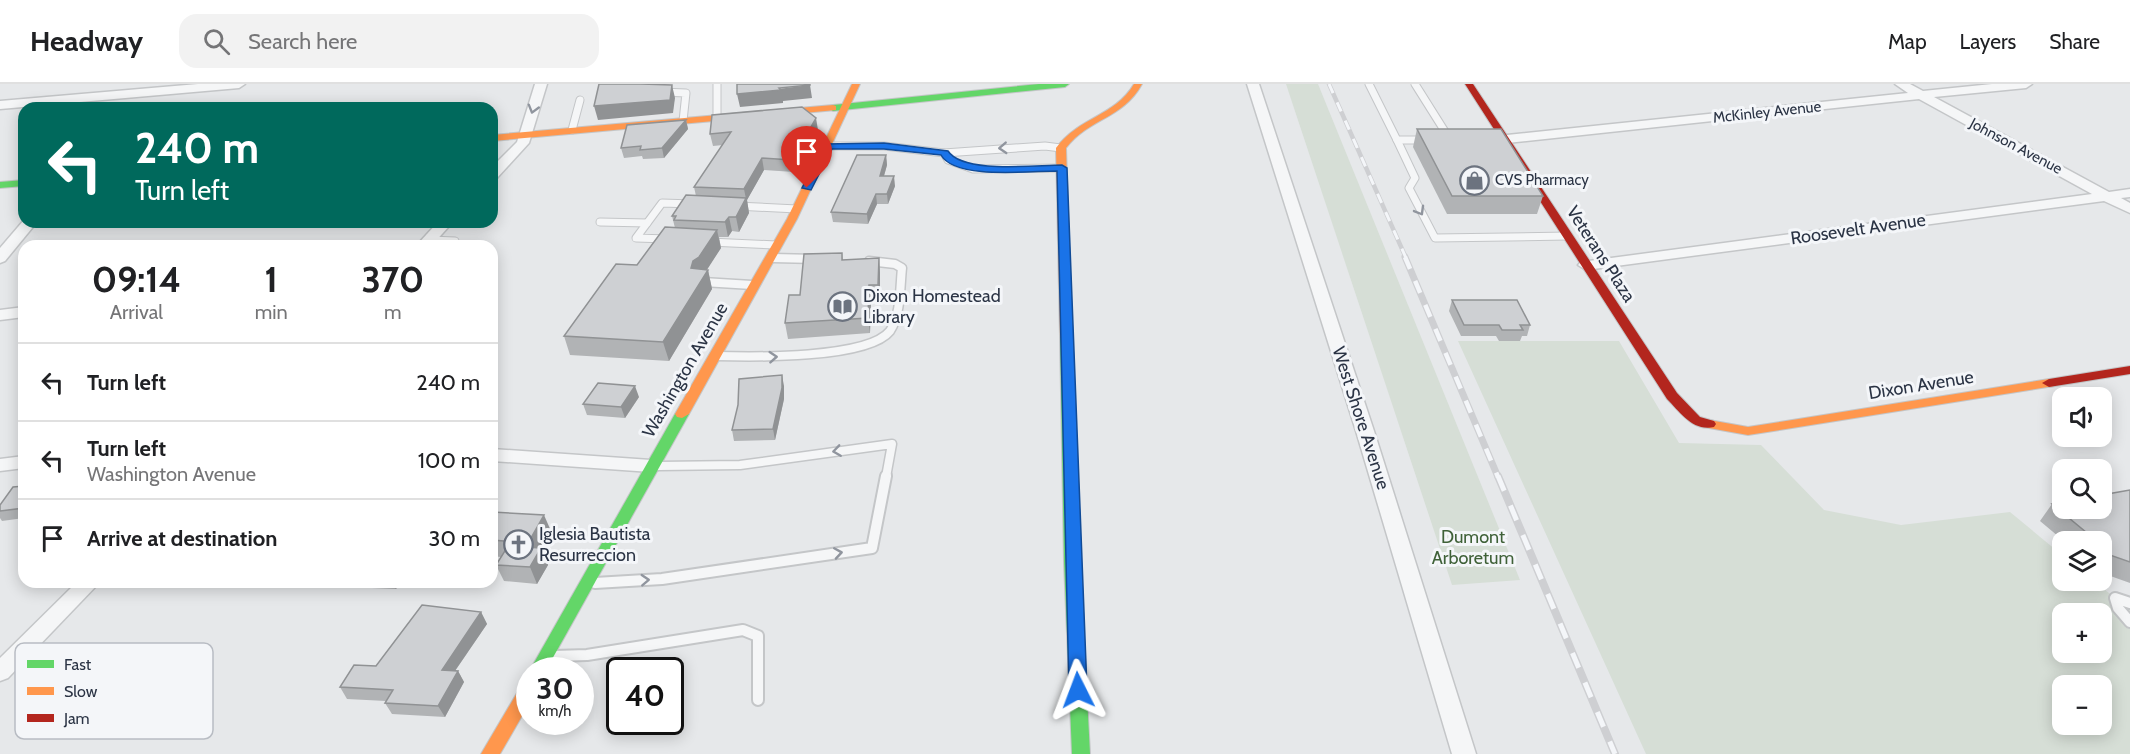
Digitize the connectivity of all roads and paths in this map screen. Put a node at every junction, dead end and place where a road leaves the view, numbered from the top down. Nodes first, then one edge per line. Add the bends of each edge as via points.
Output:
1 (239, 84) edge
2 (541, 84) edge
3 (717, 84) edge
4 (856, 84) edge
5 (1065, 84) edge
6 (1138, 84) edge
7 (1253, 84) edge
8 (1369, 84) edge
9 (1415, 84) edge
10 (1469, 84) edge
11 (1901, 84) edge
12 (2026, 84) edge
13 (148, 88) edge
14 (659, 92) edge
15 (1922, 96) junction
16 (580, 100) dead end
17 (26, 102) edge
18 (135, 102) edge
19 (18, 103) edge
20 (0, 105) edge
21 (847, 107) junction
22 (717, 118) junction
23 (683, 121) junction
24 (572, 130) junction
25 (526, 134) junction
26 (498, 137) edge
27 (1501, 139) junction
28 (1397, 140) junction
29 (1450, 140) junction
30 (1461, 140) edge
31 (828, 146) junction
32 (1061, 147) junction
33 (944, 153) junction
34 (498, 168) edge
35 (1062, 168) junction
36 (18, 184) edge
37 (0, 185) edge
38 (2130, 193) edge
39 (2107, 196) junction
40 (707, 205) edge
41 (729, 206) edge
42 (797, 209) junction
43 (2130, 209) edge
44 (600, 222) dead end
45 (647, 224) junction
46 (25, 228) edge
47 (440, 228) edge
48 (1568, 237) junction
49 (429, 240) edge
50 (672, 240) edge
51 (695, 241) edge
52 (777, 245) junction
53 (0, 258) edge
54 (770, 258) junction
55 (825, 260) edge
56 (858, 261) edge
57 (1586, 265) junction
58 (703, 282) edge
59 (754, 285) junction
60 (18, 313) edge
61 (0, 315) edge
62 (714, 356) junction
63 (2130, 370) edge
64 (1718, 427) joint
65 (498, 455) edge
66 (18, 463) edge
67 (0, 465) edge
68 (651, 466) junction
69 (586, 583) junction
70 (84, 588) edge
71 (2130, 603) edge
72 (2130, 622) edge
73 (25, 643) edge
74 (546, 657) joint
75 (758, 700) dead end
76 (516, 710) edge
77 (490, 754) edge
78 (1081, 754) edge
79 (1464, 754) edge

1 - 13 street
2 -> 25 street
3 - 22 lane
4 - 21 street, Washington Avenue
5 - 21 street
6 - 32 street via 1134,99 1074,128
7 - 79 street, West Shore Avenue
8 - 28 lane
9 - 29 lane
10 - 27 street, Veterans Plaza
11 - 15 street, Johnson Avenue
12 - 15 street, McKinley Avenue
13 - 17 street
13 - 18 street
14 - 23 lane via 686,93
15 - 27 street, McKinley Avenue
15 - 39 street, Johnson Avenue
16 - 24 lane
19 - 20 street
21 - 22 street
21 - 31 street, Washington Avenue
22 - 23 street
23 - 24 street
24 - 25 street
25 - 26 street
25 - 34 street via 523,143
27 - 48 street, Veterans Plaza
28 - 29 lane
28 -> 48 lane via 1415,178 1408,188 1436,238
29 - 30 lane
31 - 33 lane via 884,146
31 - 42 street, Washington Avenue
32 -> 33 lane
32 - 35 street
33 - 35 lane via 948,160 973,169
35 - 78 street
36 - 37 street
38 - 39 street, Roosevelt Avenue
39 - 43 street, Johnson Avenue
39 - 57 street, Roosevelt Avenue
40 - 45 lane via 662,203
41 - 42 lane
42 - 52 street, Washington Avenue
44 - 45 lane
45 - 50 lane via 636,238
46 - 53 street
47 - 49 street
48 - 57 street, Veterans Plaza
51 - 52 lane
52 - 54 street, Washington Avenue
54 - 55 lane
54 - 59 street, Washington Avenue
62 -> 56 lane via 798,356 880,340 890,330 902,268
57 - 64 street, Veterans Plaza via 1672,396 1695,420
58 - 59 lane
59 - 62 street, Washington Avenue
60 - 61 street
62 - 68 street, Washington Avenue
63 - 64 street, Dixon Avenue via 1748,431
65 - 68 street
66 - 67 street
68 - 69 street, Washington Avenue
69 -> 68 lane via 662,579 872,548 892,444 740,465
69 - 74 street, Washington Avenue
70 - 73 street
71 - 72 lane via 2115,598
74 - 75 lane via 587,655 743,630 758,636
76 - 77 street

